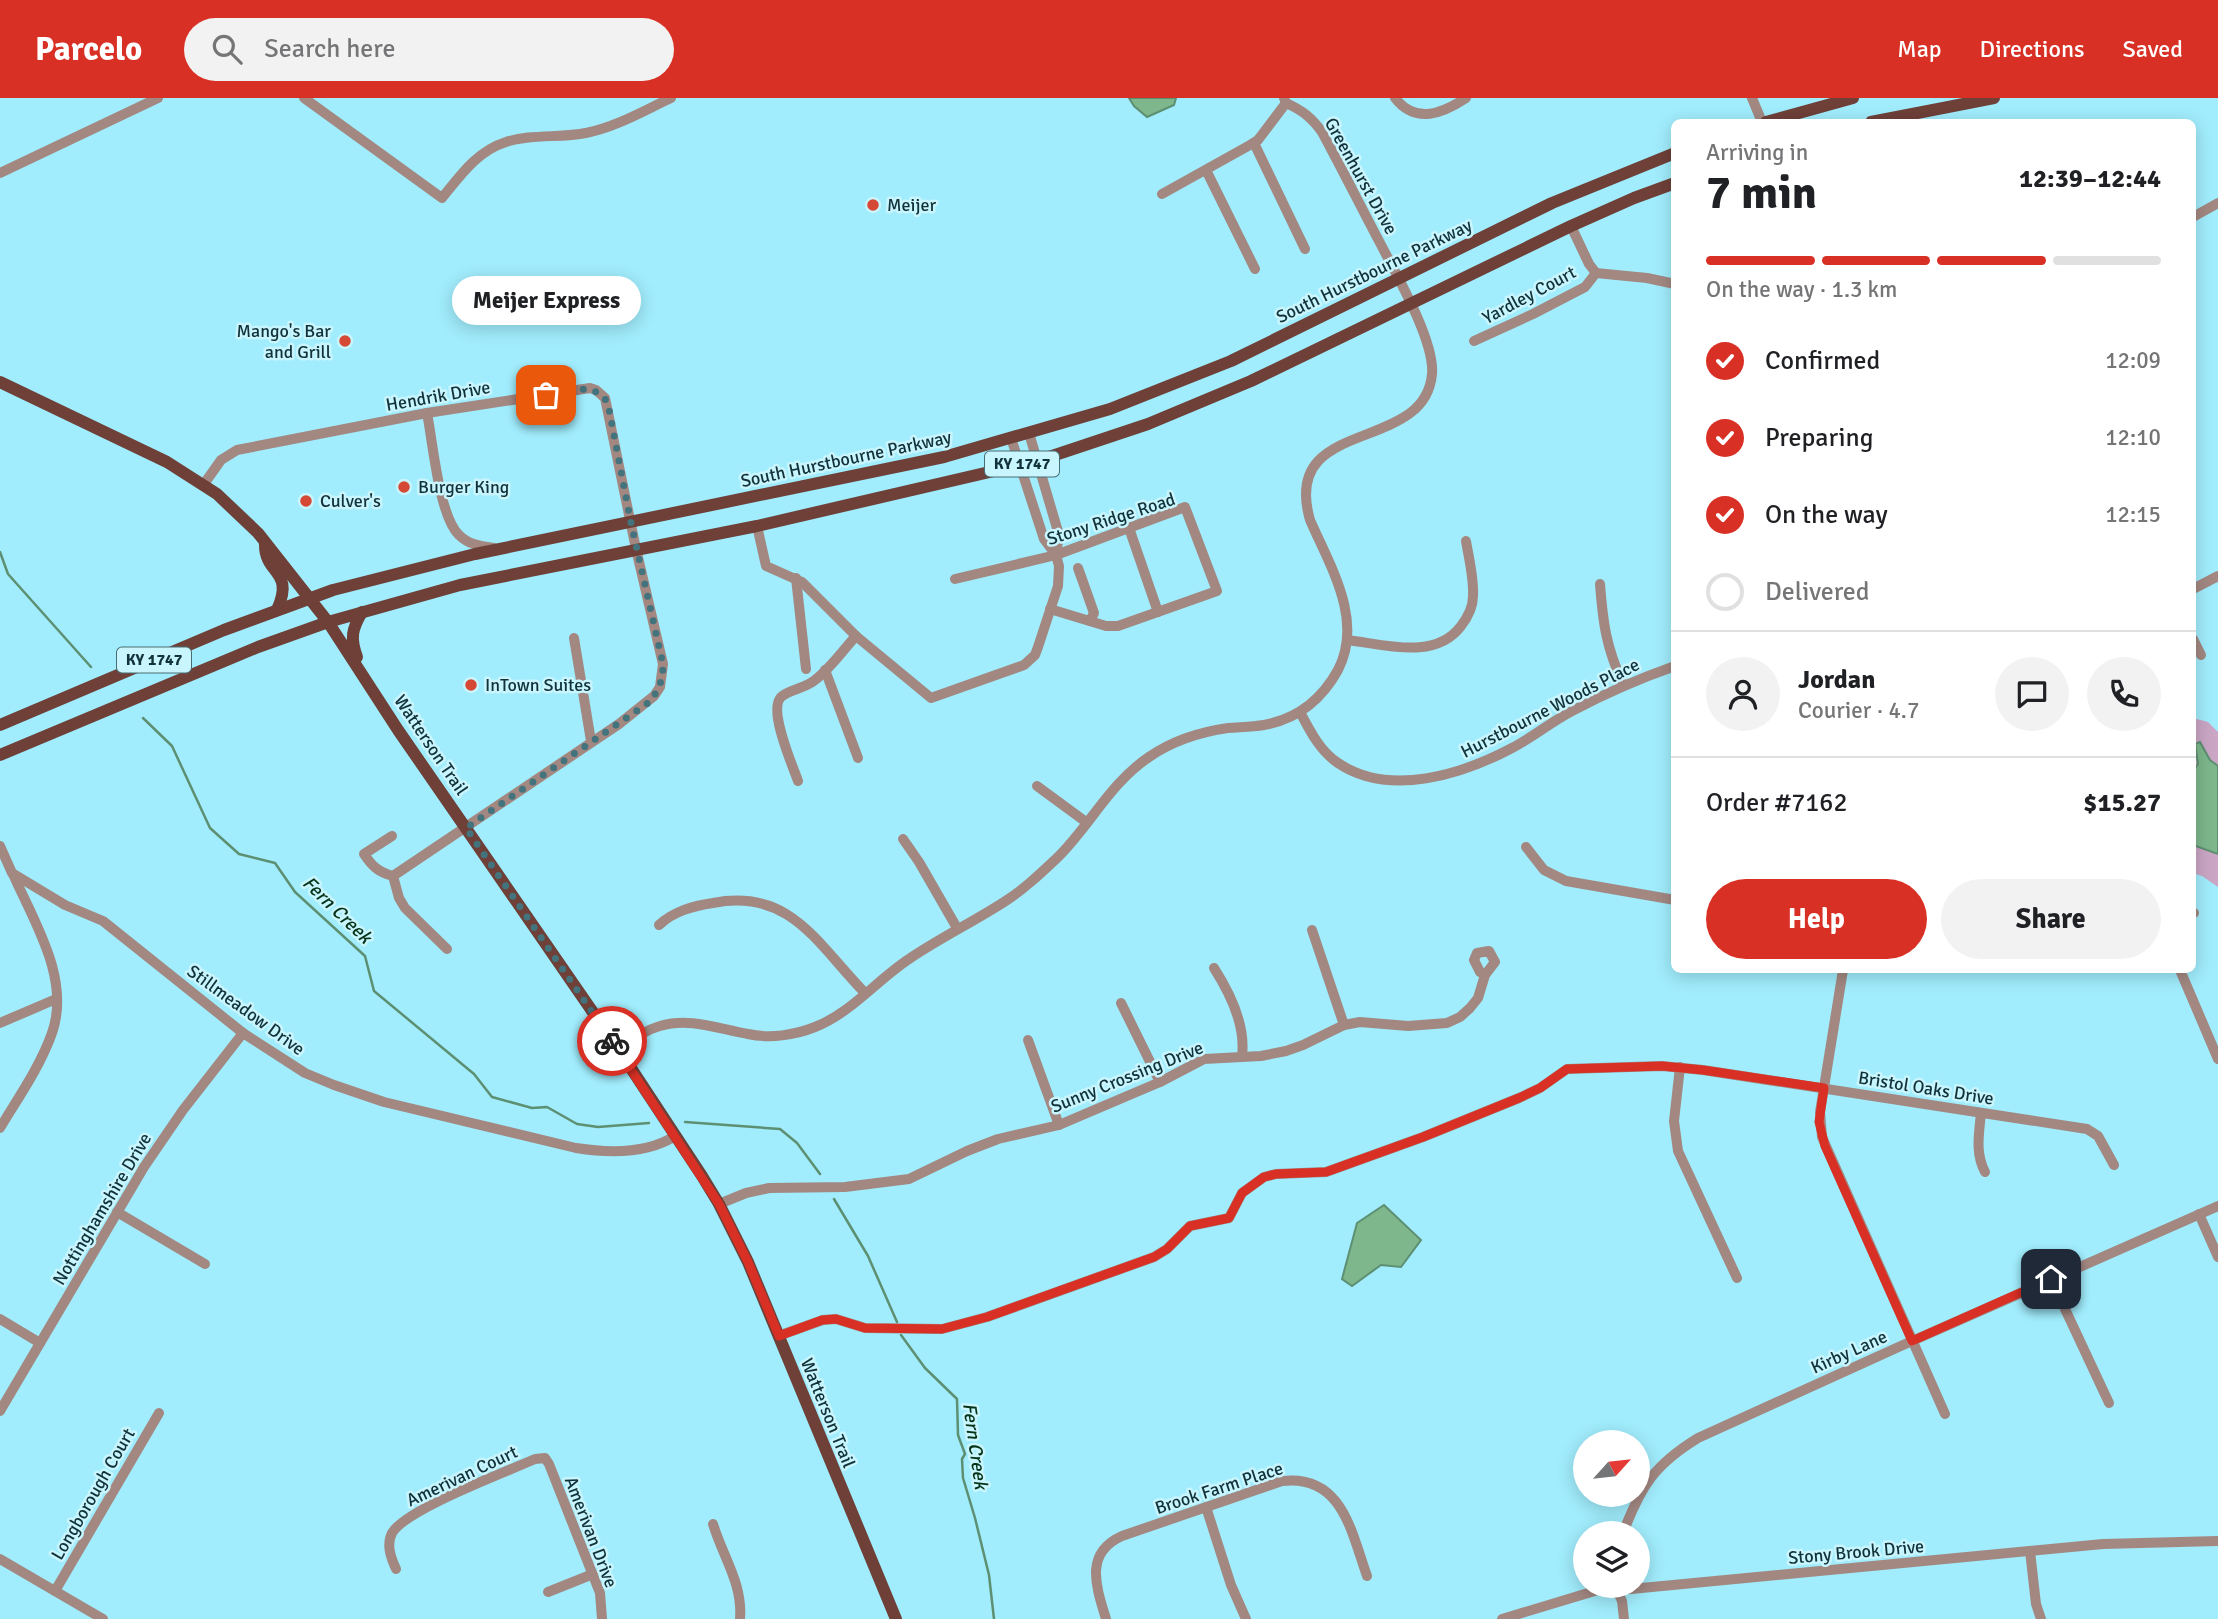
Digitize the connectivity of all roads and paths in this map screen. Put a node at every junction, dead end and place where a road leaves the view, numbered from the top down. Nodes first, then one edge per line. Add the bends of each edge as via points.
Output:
1 (158, 98) edge
2 (304, 98) edge
3 (671, 98) edge
4 (1395, 98) edge
5 (1466, 98) edge
6 (1752, 98) edge
7 (1853, 98) edge
8 (1994, 98) edge
9 (1285, 101) edge
10 (1762, 119) edge
11 (1775, 119) edge
12 (1886, 119) edge
13 (1254, 143) junction
14 (1671, 155) edge
15 (1206, 170) junction
16 (0, 173) edge
17 (1671, 184) edge
18 (1162, 194) dead end
19 (2218, 203) edge
20 (2196, 215) edge
21 (1572, 226) junction
22 (1305, 249) dead end
23 (1255, 269) dead end
24 (1596, 273) junction
25 (1398, 279) junction
26 (1671, 284) edge
27 (1410, 304) junction
28 (1474, 341) dead end
29 (0, 382) edge
30 (427, 413) junction
31 (1029, 433) junction
32 (1011, 438) junction
33 (1037, 461) junction
34 (1019, 465) junction
35 (204, 484) junction
36 (631, 523) junction
37 (757, 526) junction
38 (1129, 528) junction
39 (265, 541) junction
40 (1466, 541) dead end
41 (502, 549) junction
42 (636, 549) junction
43 (1056, 555) junction
44 (1078, 568) dead end
45 (2218, 576) edge
46 (796, 578) junction
47 (955, 579) dead end
48 (1600, 583) dead end
49 (2196, 587) edge
50 (310, 598) junction
51 (1050, 609) junction
52 (277, 610) junction
53 (1158, 611) junction
54 (362, 612) junction
55 (1090, 621) junction
56 (328, 622) junction
57 (856, 636) junction
58 (574, 638) dead end
59 (1347, 640) junction
60 (2196, 645) edge
61 (2201, 655) dead end
62 (1671, 667) edge
63 (806, 668) dead end
64 (825, 670) junction
65 (365, 677) junction
66 (1623, 684) junction
67 (1300, 712) junction
68 (0, 725) edge
69 (591, 741) junction
70 (0, 755) edge
71 (858, 758) dead end
72 (798, 781) dead end
73 (1037, 786) dead end
74 (1086, 822) junction
75 (466, 828) junction
76 (392, 836) dead end
77 (903, 839) dead end
78 (0, 846) edge
79 (1526, 847) dead end
80 (12, 873) junction
81 (393, 876) junction
82 (1671, 899) edge
83 (659, 925) dead end
84 (957, 928) junction
85 (1312, 930) dead end
86 (447, 948) dead end
87 (1214, 968) dead end
88 (1843, 973) edge
89 (2181, 973) edge
90 (1485, 975) dead end
91 (864, 993) junction
92 (57, 999) junction
93 (1121, 1003) dead end
94 (0, 1023) edge
95 (1344, 1025) junction
96 (243, 1033) junction
97 (1028, 1040) dead end
98 (619, 1050) junction
99 (1242, 1056) junction
100 (2218, 1059) edge
101 (1680, 1067) junction
102 (1160, 1082) junction
103 (1824, 1088) junction
104 (1981, 1113) junction
105 (1059, 1125) junction
106 (0, 1128) edge
107 (675, 1136) junction
108 (2114, 1165) dead end
109 (1984, 1172) dead end
110 (719, 1204) junction
111 (2218, 1206) edge
112 (117, 1212) junction
113 (2199, 1214) junction
114 (2218, 1257) edge
115 (205, 1264) dead end
116 (1737, 1278) dead end
117 (2051, 1279) junction
118 (0, 1319) edge
119 (779, 1336) junction
120 (1912, 1341) junction
121 (40, 1343) junction
122 (2109, 1403) dead end
123 (0, 1411) edge
124 (159, 1413) dead end
125 (1945, 1415) dead end
126 (545, 1458) joint
127 (1206, 1507) junction
128 (1628, 1521) edge
129 (713, 1524) dead end
130 (2218, 1541) edge
131 (2030, 1551) junction
132 (0, 1559) edge
133 (396, 1569) dead end
134 (593, 1574) junction
135 (1367, 1576) dead end
136 (1650, 1588) edge
137 (55, 1591) junction
138 (548, 1592) dead end
139 (1573, 1598) edge
140 (1621, 1598) edge
141 (103, 1619) edge
142 (602, 1619) edge
143 (740, 1619) edge
144 (896, 1619) edge
145 (1106, 1619) edge
146 (1247, 1619) edge
147 (1502, 1619) edge
148 (1624, 1619) edge
149 (2041, 1619) edge

1 - 16 street
2 - 3 street via 442,198 466,167 507,141 585,133
4 - 5 street via 1406,109 1428,114 1442,112
6 - 10 street
7 - 11 main road
8 - 12 main road
9 - 13 street
9 - 25 street, Greenhurst Drive via 1301,109 1322,132
13 - 15 street
13 - 22 street
14 - 25 main road, South Hurstbourne Parkway / KY 1747 via 1552,203
15 - 18 street
15 - 23 street
17 - 21 main road, KY 1747
19 - 20 street
21 - 24 street, Yardley Court
21 - 27 main road, KY 1747
24 - 26 street, Yardley Court
24 - 28 street, Yardley Court via 1586,287
25 - 27 street, Greenhurst Drive
25 - 31 main road, South Hurstbourne Parkway / KY 1747 via 1167,388
27 - 33 main road, KY 1747 via 1251,381 1148,424
27 - 59 street, Greenhurst Drive via 1430,349 1428,390 1417,406 1388,427 1330,450 1313,467 1307,483 1310,520 1344,601
29 - 35 main road, Watterson Trail via 150,453
30 - 35 street, Hendrik Drive via 237,450 221,460
30 - 36 street, Hendrik Drive via 596,390 608,404
30 - 41 street via 449,523 475,546
31 - 32 main road, South Hurstbourne Parkway / KY 1747
31 - 33 street
32 - 34 street
32 - 36 main road, South Hurstbourne Parkway / KY 1747 via 944,457
33 - 34 main road, KY 1747
33 - 43 street via 1059,535
34 - 37 main road, KY 1747
34 - 43 street via 1044,539
35 - 39 main road, Watterson Trail
36 - 41 main road, South Hurstbourne Parkway / KY 1747
36 - 42 street
37 - 42 main road, KY 1747
37 - 46 street via 766,566
38 - 43 street, Stony Ridge Road
38 - 53 street
38 - 53 street, Stony Ridge Road via 1185,507 1217,591
39 - 50 main road, Watterson Trail
39 - 52 main road via 265,554 284,586
40 - 59 street via 1472,604 1455,634 1427,647
41 - 50 main road, South Hurstbourne Parkway / KY 1747
42 - 54 main road, KY 1747 via 460,585
42 - 69 street via 663,676 648,703
43 - 47 street, Stony Ridge Road
43 - 51 street via 1058,586
44 - 55 street via 1094,613
45 - 49 street
46 - 57 street
46 - 63 street
48 - 66 street via 1605,638
50 - 52 main road, South Hurstbourne Parkway / KY 1747
50 - 56 main road, Watterson Trail
51 - 55 street, Stony Ridge Road
51 - 57 street via 1030,661 931,698
52 - 68 main road, South Hurstbourne Parkway / KY 1747
53 - 55 street, Stony Ridge Road via 1118,625
54 - 56 main road, KY 1747
54 - 65 main road via 352,639
56 - 65 main road, Watterson Trail
56 - 70 main road, KY 1747
57 - 64 street
58 - 69 street
59 - 67 street via 1328,686
60 - 61 street
62 - 66 street, Hurstbourne Woods Place
64 - 71 street
64 - 72 street via 808,686 782,696 777,704
65 - 75 main road, Watterson Trail
66 - 67 street, Hurstbourne Woods Place via 1501,754 1425,778 1390,779 1349,768 1317,742
67 - 74 street via 1264,725 1200,734 1158,751 1122,779
69 - 75 street
73 - 74 street
74 - 84 street via 1060,856 1026,886
75 - 81 street
75 - 98 main road, Watterson Trail
76 - 81 street via 364,853 381,873
77 - 84 street
78 - 80 street
79 - 82 street via 1544,870 1566,881
80 - 92 street via 49,958
80 - 96 street, Stillmeadow Drive via 65,905 103,921
81 - 86 street via 405,908
83 - 91 street via 689,908 722,901 752,900 773,906 807,929
84 - 91 street
85 - 95 street
87 - 99 street via 1233,1001
88 - 103 street
89 - 100 street
90 - 95 street, Sunny Crossing Drive via 1478,998 1447,1023
91 - 98 street via 822,1024 791,1034 751,1035 672,1023 647,1031
92 - 94 street
92 - 106 street via 48,1043
93 - 102 street
95 - 99 street, Sunny Crossing Drive via 1286,1051
96 - 107 street, Stillmeadow Drive via 297,1068 334,1085 437,1116 595,1151 658,1145
96 - 112 street, Nottinghamshire Drive via 183,1110
97 - 105 street
98 - 107 main road, Watterson Trail
99 - 102 street, Sunny Crossing Drive via 1204,1059
101 - 103 street, Bristol Oaks Drive
101 - 116 street via 1674,1121 1678,1151
101 - 119 street, Bristol Oaks Drive via 1567,1069 1519,1098 1326,1172 1264,1177 1242,1193 1229,1218 1190,1226 1154,1257 977,1320 942,1329 865,1328 836,1319 822,1320
102 - 105 street, Sunny Crossing Drive
103 - 104 street, Bristol Oaks Drive
103 - 120 street via 1819,1122 1825,1146
104 - 108 street, Bristol Oaks Drive via 2087,1129 2098,1136
104 - 109 street via 1978,1155
105 - 110 street, Sunny Crossing Drive via 998,1139 909,1179 845,1187 769,1188
107 - 110 main road, Watterson Trail
110 - 119 main road, Watterson Trail
111 - 113 street, Kirby Lane
112 - 115 street
112 - 121 street, Nottinghamshire Drive
113 - 114 street
113 - 117 street, Kirby Lane
117 - 120 street, Kirby Lane
117 - 122 street
118 - 121 street
119 - 144 main road, Watterson Trail
120 - 125 street
120 - 128 street, Kirby Lane via 1688,1444 1650,1477
121 - 123 street, Nottinghamshire Drive
124 - 137 street, Longborough Court
126 - 133 street, Amerivan Court via 402,1522 389,1541
126 - 134 street, Amerivan Drive
127 - 135 street, Brook Farm Place via 1282,1481 1307,1481 1323,1487 1347,1519
127 - 145 street, Brook Farm Place via 1106,1545 1096,1571
127 - 146 street
129 - 143 street via 738,1587
130 - 131 street, Stony Brook Drive
131 - 136 street, Stony Brook Drive
131 - 149 street
132 - 137 street
134 - 138 street
134 - 142 street, Amerivan Drive
137 - 141 street
139 - 147 street, Stony Brook Drive
140 - 148 street

